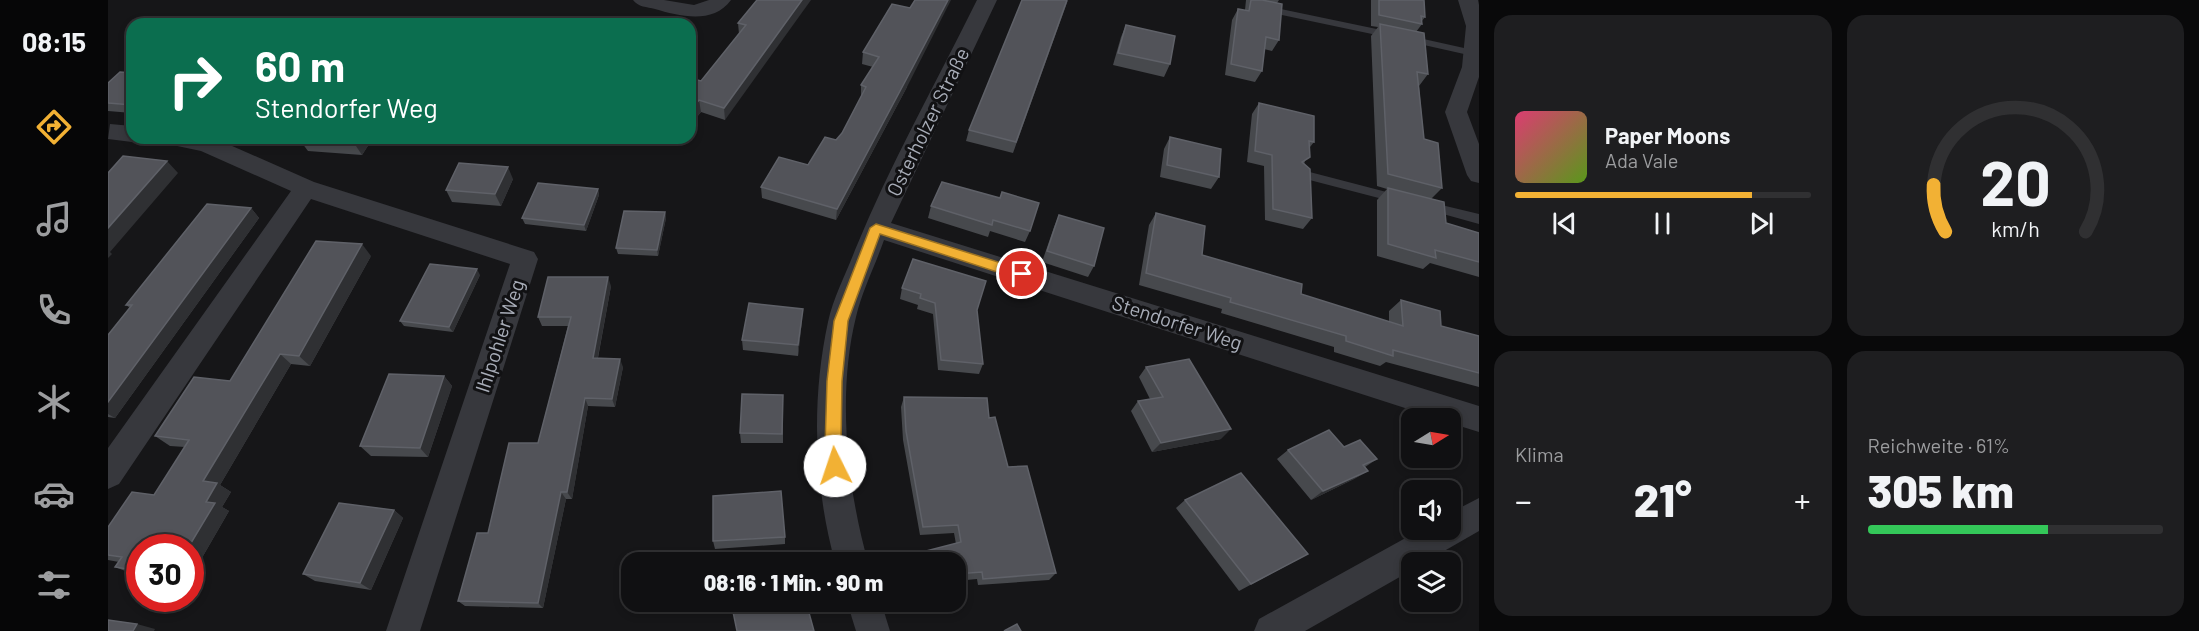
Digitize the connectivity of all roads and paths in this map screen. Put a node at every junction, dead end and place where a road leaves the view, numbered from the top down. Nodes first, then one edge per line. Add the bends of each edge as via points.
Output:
1 (643, 0) edge
2 (721, 0) edge
3 (987, 0) edge
4 (1468, 0) edge
5 (1258, 7) edge
6 (1473, 53) junction
7 (206, 144) edge
8 (1474, 154) edge
9 (1302, 174) edge
10 (1479, 175) edge
11 (306, 188) junction
12 (1479, 219) edge
13 (876, 228) junction
14 (1479, 418) edge
15 (108, 474) edge
16 (1479, 514) edge
17 (848, 552) edge
18 (867, 612) edge
19 (403, 631) edge
20 (873, 631) edge
21 (1271, 631) edge

1 - 2 street via 690,12 704,11
3 - 13 street, Osterholzer Straße
4 - 6 street via 1476,26
5 - 6 lane
6 - 8 street via 1456,112
7 - 11 street, Ihlpohler Weg
8 - 10 street
9 - 12 lane
11 - 15 street
11 - 19 street, Ihlpohler Weg via 525,259
13 - 14 street, Stendorfer Weg
13 - 17 street, Osterholzer Straße via 841,321 834,381 833,447
16 - 21 street
18 - 20 street

